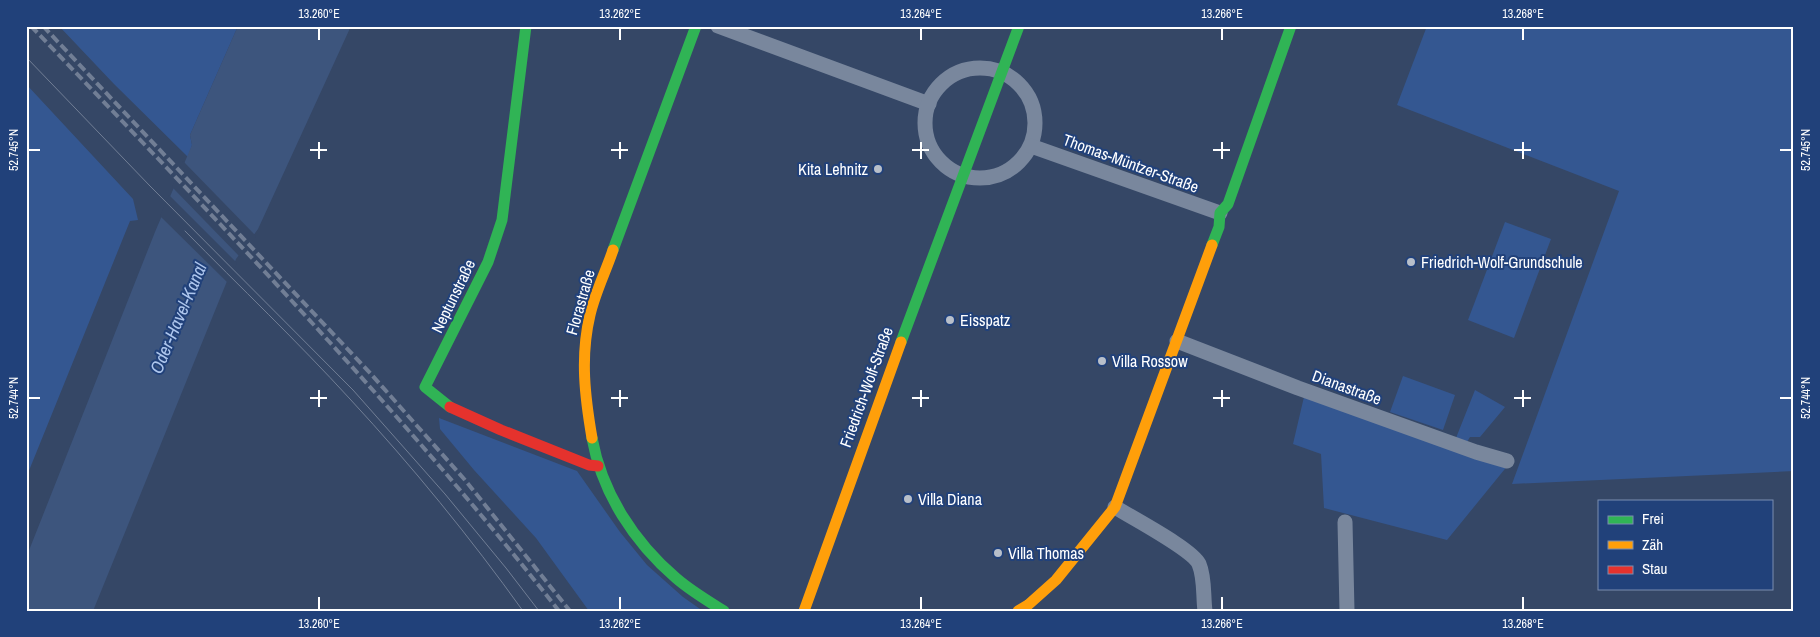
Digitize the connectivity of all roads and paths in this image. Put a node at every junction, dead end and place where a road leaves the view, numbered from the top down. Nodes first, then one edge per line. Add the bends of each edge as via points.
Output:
1 (526, 26) edge
2 (696, 26) edge
3 (718, 26) edge
4 (1019, 26) edge
5 (1291, 26) edge
6 (1003, 73) junction
7 (929, 104) junction
8 (1031, 146) junction
9 (964, 176) junction
10 (1220, 213) junction
11 (1177, 341) junction
12 (1507, 461) dead end
13 (598, 466) junction
14 (1115, 507) junction
15 (1345, 522) dead end
16 (724, 611) edge
17 (804, 611) edge
18 (1018, 611) edge
19 (1204, 611) edge
20 (1347, 611) edge

1 - 13 street, Neptunstraße via 502,220 488,262 425,388 447,406
2 - 13 street, Florastraße via 590,312 583,372
3 - 7 street
4 - 6 street, Friedrich-Wolf-Straße
5 - 10 street via 1228,204
6 - 7 street via 976,68 956,74 940,86
6 - 8 street via 1024,90 1031,103 1035,132
6 - 9 street, Friedrich-Wolf-Straße
7 - 9 street via 926,133 931,147 950,170
8 - 9 street via 1015,166 1004,173 978,178
8 - 10 street, Thomas-Müntzer-Straße
9 - 17 street, Friedrich-Wolf-Straße
10 - 11 street via 1219,228
11 - 12 street, Dianastraße via 1298,388
11 - 14 street
13 - 16 street, Florastraße via 632,532 669,572
14 - 18 street via 1056,580
14 - 19 street via 1188,552 1198,562
15 - 20 street

